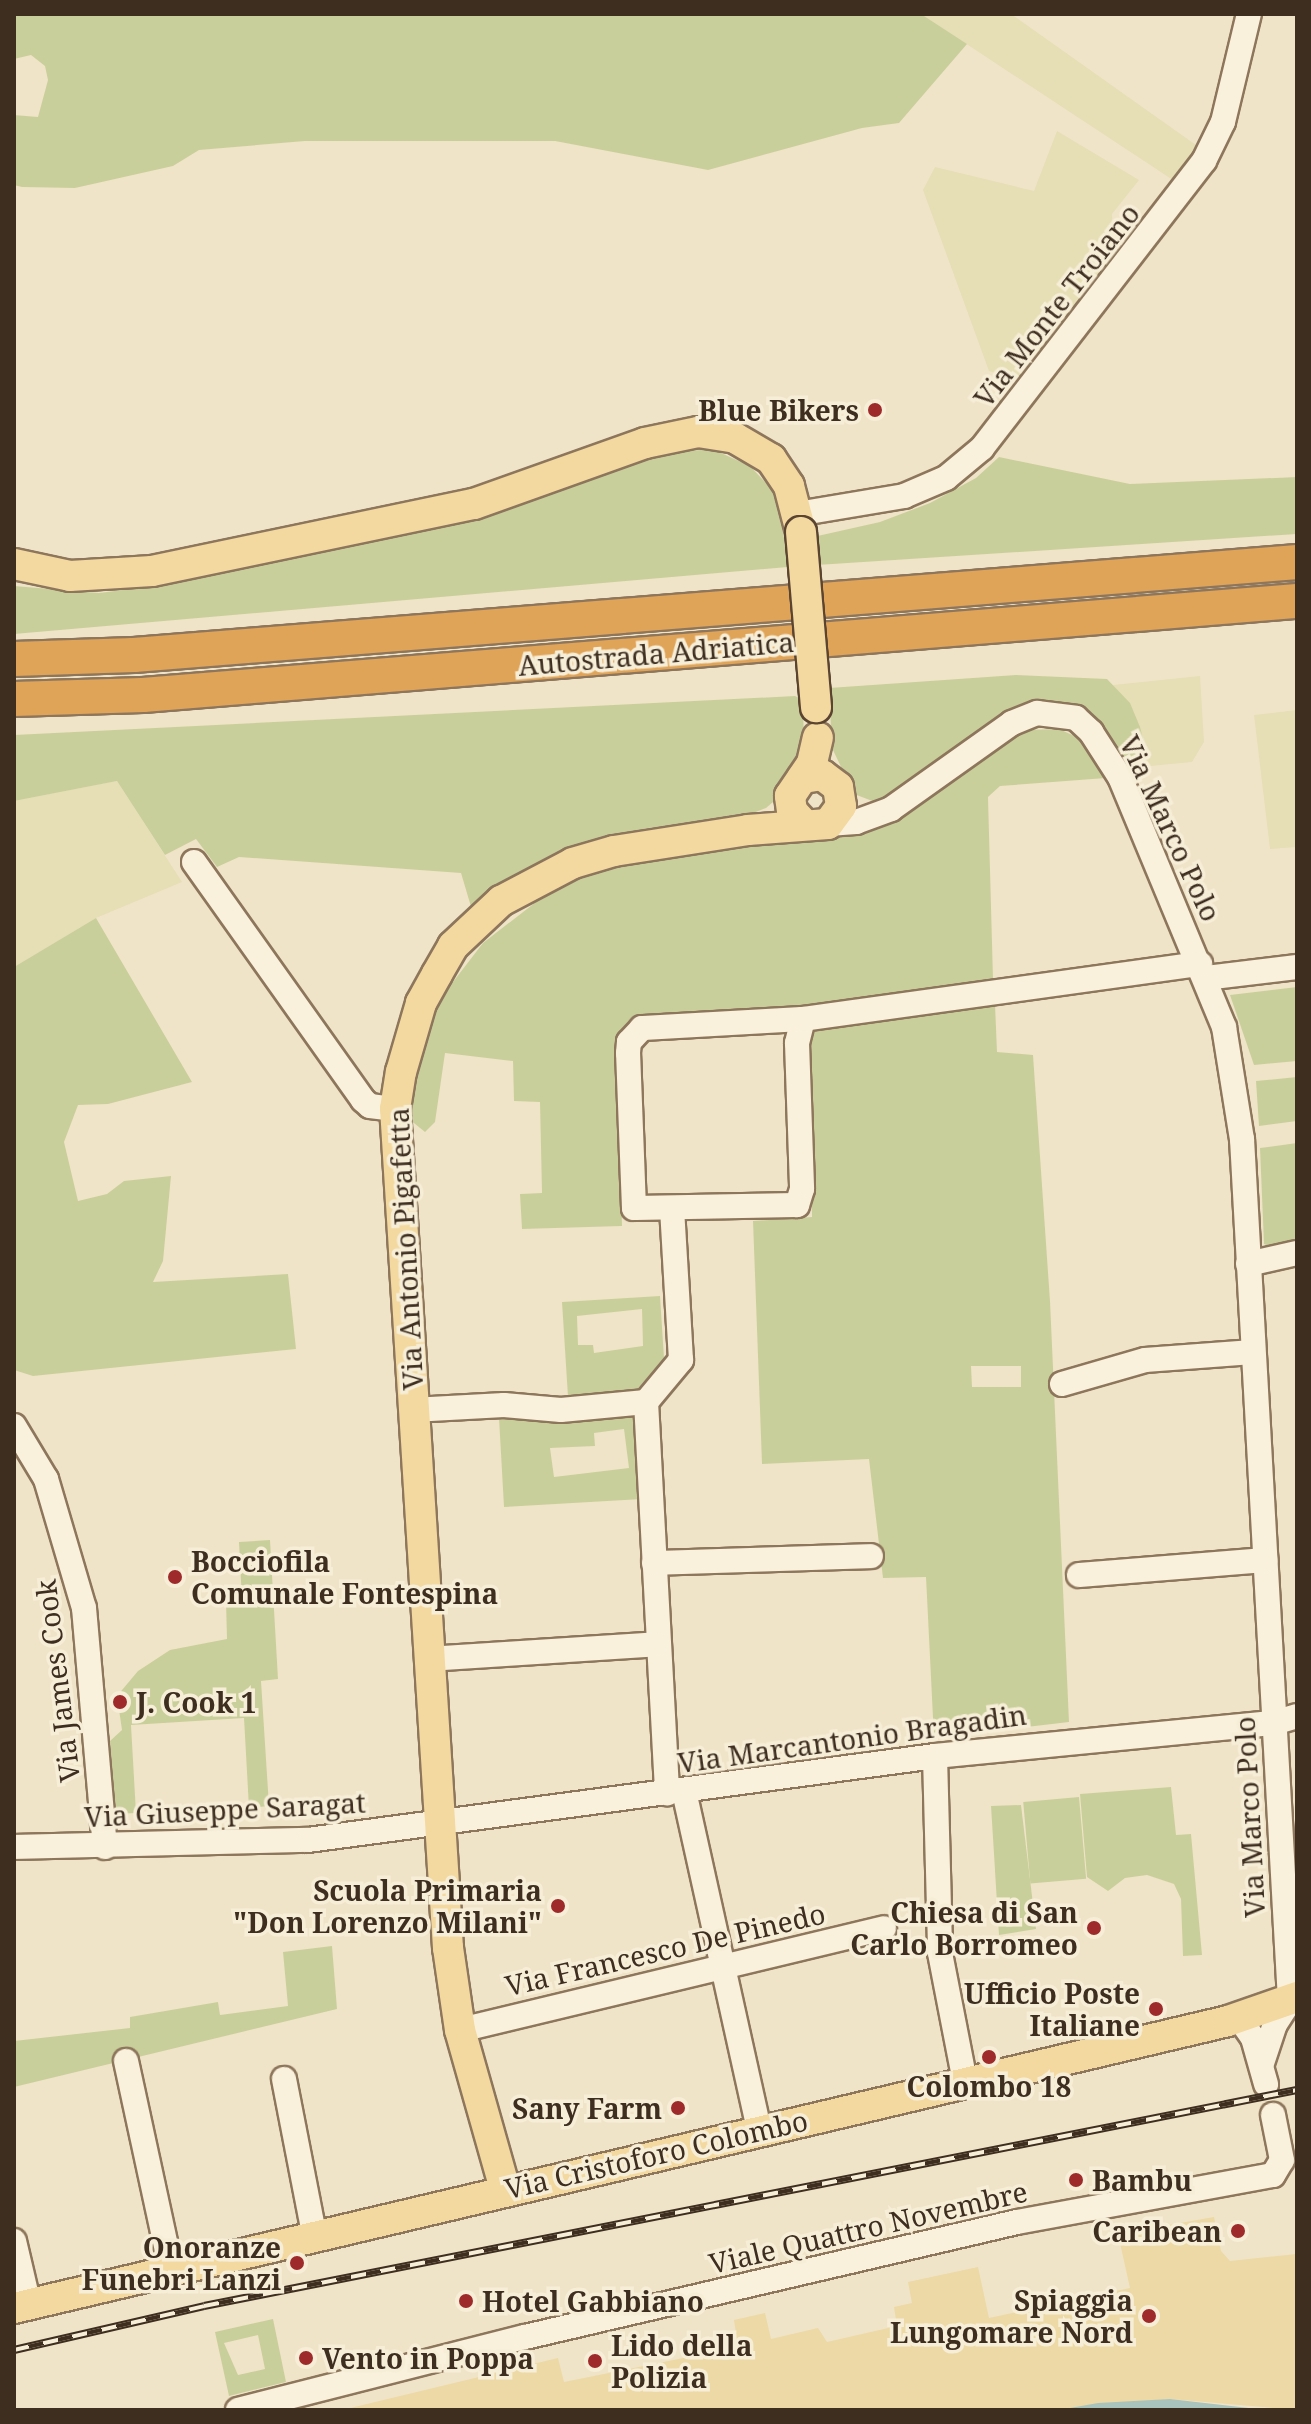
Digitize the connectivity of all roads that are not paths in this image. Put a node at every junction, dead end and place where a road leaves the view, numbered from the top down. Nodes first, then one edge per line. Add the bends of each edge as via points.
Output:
1 (1249, 14) edge
2 (799, 523) junction
3 (1297, 562) edge
4 (14, 564) edge
5 (1297, 601) edge
6 (14, 659) edge
7 (14, 699) edge
8 (815, 801) junction
9 (194, 862) dead end
10 (1297, 967) edge
11 (1203, 971) junction
12 (803, 1019) junction
13 (395, 1109) junction
14 (672, 1210) junction
15 (1297, 1253) edge
16 (1248, 1264) junction
17 (1253, 1352) junction
18 (1062, 1384) dead end
19 (646, 1402) junction
20 (412, 1410) junction
21 (14, 1426) edge
22 (871, 1556) dead end
23 (1265, 1560) junction
24 (654, 1563) junction
25 (1079, 1575) dead end
26 (657, 1644) junction
27 (428, 1659) junction
28 (1285, 1720) edge
29 (935, 1756) junction
30 (676, 1792) junction
31 (440, 1824) junction
32 (14, 1847) edge
33 (105, 1847) junction
34 (884, 1928) dead end
35 (723, 1966) junction
36 (1293, 1999) edge
37 (1239, 2018) junction
38 (460, 2030) junction
39 (126, 2061) dead end
40 (284, 2079) dead end
41 (965, 2082) junction
42 (1273, 2115) dead end
43 (759, 2130) junction
44 (505, 2189) junction
45 (314, 2234) junction
46 (14, 2241) edge
47 (171, 2269) junction
48 (21, 2306) edge
49 (238, 2410) edge

1 - 2 street, Via Monte Troiano via 1223,122 1204,161 991,437 963,466 925,488
2 - 4 main road via 784,476 762,453 735,438 698,432 645,443 474,504 152,571 70,576
2 - 8 main road, bridge via 818,738
3 - 6 highway, Autostrada Adriatica via 134,655
5 - 7 highway, Autostrada Adriatica via 159,694
8 - 11 street, Via Marco Polo via 874,816 907,800 1012,723 1037,713 1076,718 1120,777
8 - 13 main road, Via Antonio Pigafetta via 748,830 614,851 573,863 501,901 453,946 421,1003
9 - 13 street via 363,1100
10 - 11 street
11 - 12 street, Via Marco Polo
11 - 16 street, Via Marco Polo via 1238,1087
12 - 14 street, Via Marco Polo via 797,1043 802,1189 797,1205
12 - 14 street, Via Marco Polo via 651,1026 634,1033 629,1042 632,1204 639,1210
13 - 20 main road, Via Antonio Pigafetta
14 - 19 street via 681,1360
15 - 16 street
16 - 17 street, Via Marco Polo
17 - 18 street via 1145,1360
17 - 23 street, Via Marco Polo
19 - 20 street, Via Antonio Pigafetta via 561,1410 504,1405
19 - 24 street
20 - 27 main road, Via Antonio Pigafetta
21 - 33 street, Via James Cook via 46,1479 84,1608
22 - 24 street
23 - 25 street
23 - 28 street, Via Marco Polo
24 - 26 street
26 - 27 street
26 - 30 street
27 - 31 main road, Via Antonio Pigafetta
28 - 29 street, Via Marcantonio Bragadin
28 - 36 street, Via Marco Polo
29 - 30 street, Via Marcantonio Bragadin
29 - 41 street via 940,1953
30 - 31 street, Via Marcantonio Bragadin
30 - 35 street
31 - 33 street, Via Giuseppe Saragat via 281,1842
31 - 38 main road, Via Antonio Pigafetta
32 - 33 street, Via Giuseppe Saragat
34 - 35 street, Via Francesco De Pinedo
35 - 38 street, Via Francesco De Pinedo
35 - 43 street
36 - 37 main road, Via Cristoforo Colombo
36 - 37 street via 1275,2024 1264,2074
37 - 41 main road, Via Cristoforo Colombo
38 - 44 main road, Via Antonio Pigafetta
39 - 47 street
40 - 45 street
41 - 43 main road, Via Cristoforo Colombo
42 - 49 street, Viale Quattro Novembre via 1280,2170 1017,2222
43 - 44 main road, Via Cristoforo Colombo
44 - 45 main road, Via Cristoforo Colombo
45 - 47 main road, Via Cristoforo Colombo
46 - 48 street
47 - 48 main road, Via Cristoforo Colombo

